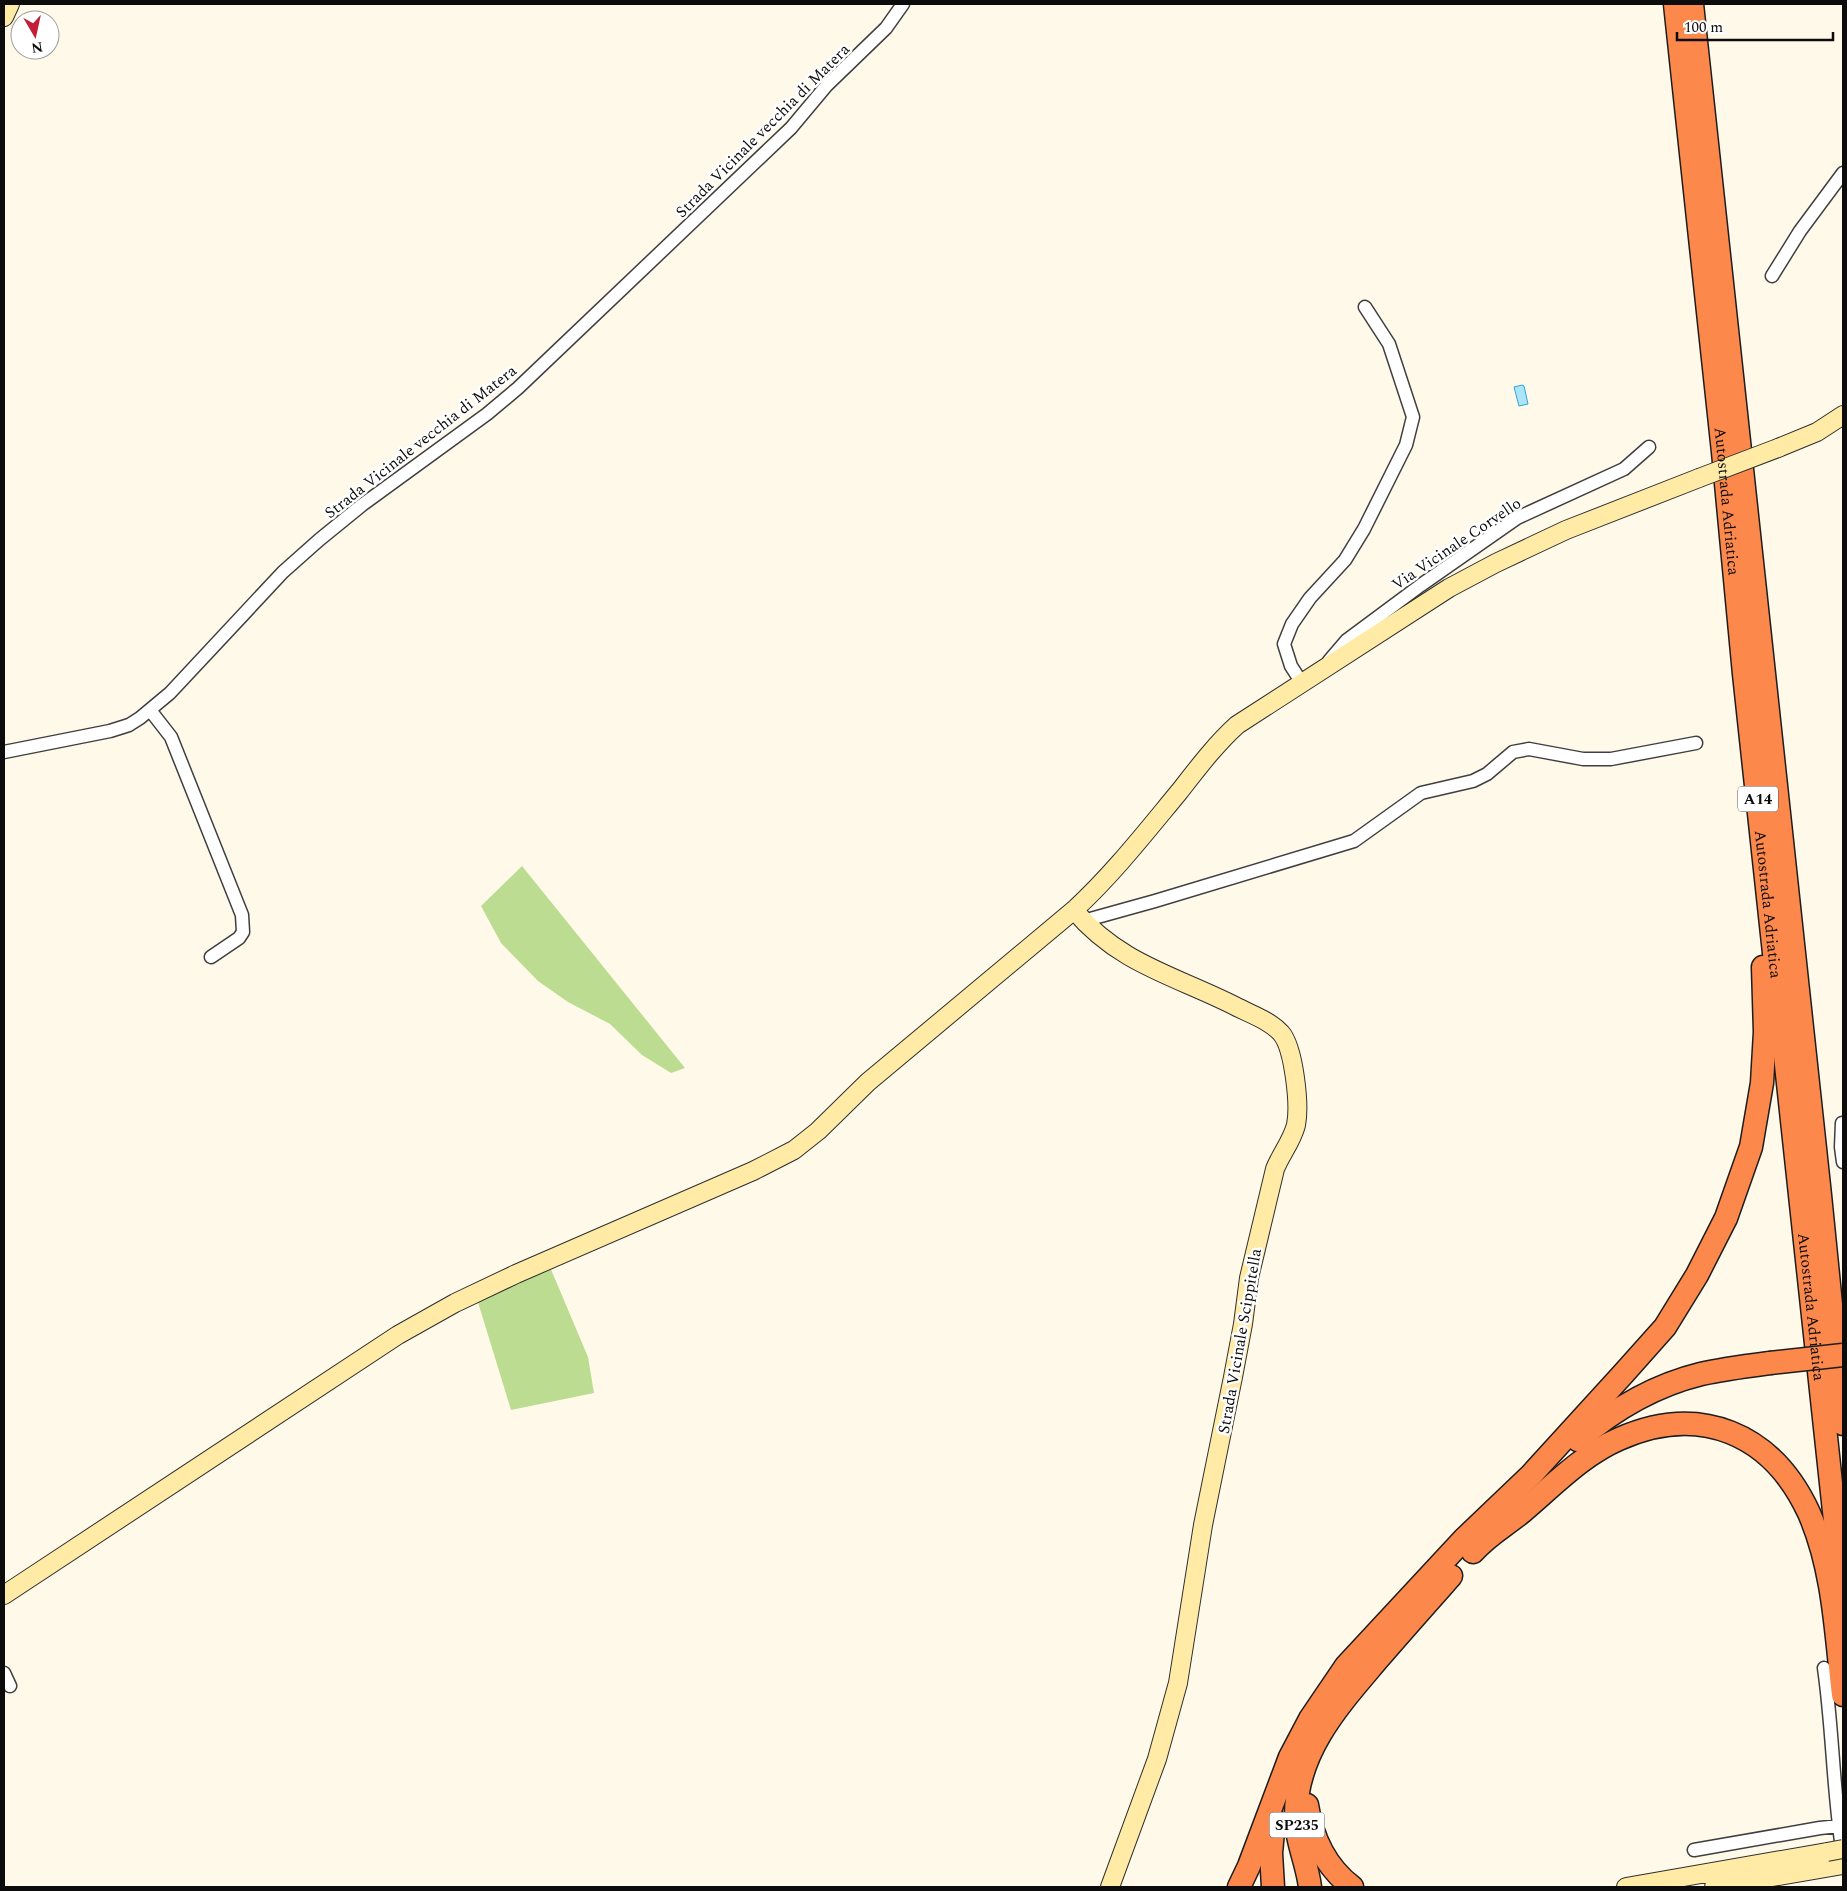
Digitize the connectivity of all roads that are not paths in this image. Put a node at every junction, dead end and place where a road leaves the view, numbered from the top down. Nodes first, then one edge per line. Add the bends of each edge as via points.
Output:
1 (10, 4) edge
2 (903, 4) edge
3 (1675, 4) edge
4 (1692, 4) edge
5 (4, 17) edge
6 (1843, 173) edge
7 (1772, 276) dead end
8 (1365, 306) dead end
9 (1843, 415) edge
10 (1649, 447) dead end
11 (1321, 670) junction
12 (1744, 674) junction
13 (1302, 683) junction
14 (150, 710) junction
15 (1696, 743) dead end
16 (4, 752) edge
17 (1079, 916) junction
18 (211, 956) dead end
19 (1842, 1123) edge
20 (1843, 1162) edge
21 (1820, 1195) junction
22 (1843, 1346) edge
23 (1843, 1355) edge
24 (1843, 1424) edge
25 (1475, 1538) junction
26 (4, 1595) edge
27 (1843, 1595) edge
28 (1824, 1668) dead end
29 (4, 1673) edge
30 (10, 1686) dead end
31 (1843, 1695) edge
32 (1306, 1762) junction
33 (1276, 1794) junction
34 (1839, 1826) junction
35 (1694, 1850) dead end
36 (1837, 1858) edge
37 (1110, 1887) edge
38 (1239, 1887) edge
39 (1273, 1887) edge
40 (1310, 1887) edge
41 (1352, 1887) edge
42 (1626, 1887) edge
43 (1714, 1887) edge

1 - 5 street
2 - 14 street, Strada Vicinale vecchia di Matera via 886,28 827,85 791,128 518,388 319,540 283,572
3 - 12 highway, Autostrada Adriatica / A14
4 - 21 highway, Autostrada Adriatica / A14
6 - 7 street
8 - 13 street via 1389,344 1413,417 1406,445 1364,529 1345,560 1310,598 1292,624 1284,644 1291,666
9 - 11 street, bridge via 1817,432 1566,530 1496,563 1449,588
10 - 11 street, Via Vicinale Corvello via 1624,469 1517,518 1347,640
11 - 13 street
12 - 25 highway via 1752,839 1764,966 1762,1083 1751,1147 1726,1218 1697,1275 1665,1327
12 - 27 highway, Autostrada Adriatica / A14
13 - 17 street via 1225,735
14 - 16 street, Strada Vicinale vecchia di Matera via 129,725 110,731
14 - 18 street via 171,737 242,915 243,932
15 - 17 street via 1611,759 1583,759 1529,749 1513,752 1473,781 1421,793 1354,841
17 - 26 street via 868,1082 818,1132 794,1150 516,1274 412,1327
17 - 37 street, Strada Vicinale Scippitella via 1100,937 1144,965 1273,1025 1284,1036 1291,1053 1297,1114 1290,1142 1275,1169 1252,1264 1178,1683 1157,1759
19 - 20 street
21 - 22 highway
21 - 24 highway, Autostrada Adriatica / A14
23 - 25 highway, bridge via 1770,1362 1700,1374 1662,1387 1599,1422
25 - 31 highway via 1522,1512 1553,1484 1618,1440 1653,1427 1678,1424 1724,1430 1759,1448 1774,1460 1808,1512 1829,1577
25 - 32 highway via 1421,1609 1347,1695 1322,1730
25 - 33 highway via 1346,1666 1306,1726
28 - 34 street
29 - 30 street
32 - 40 highway, SP235 via 1298,1789 1296,1815 1301,1854
32 - 41 highway via 1307,1802 1312,1830 1328,1863
33 - 38 highway
33 - 39 highway, SP235 via 1271,1853
34 - 35 street
34 - 36 street
36 - 42 street
36 - 43 street

